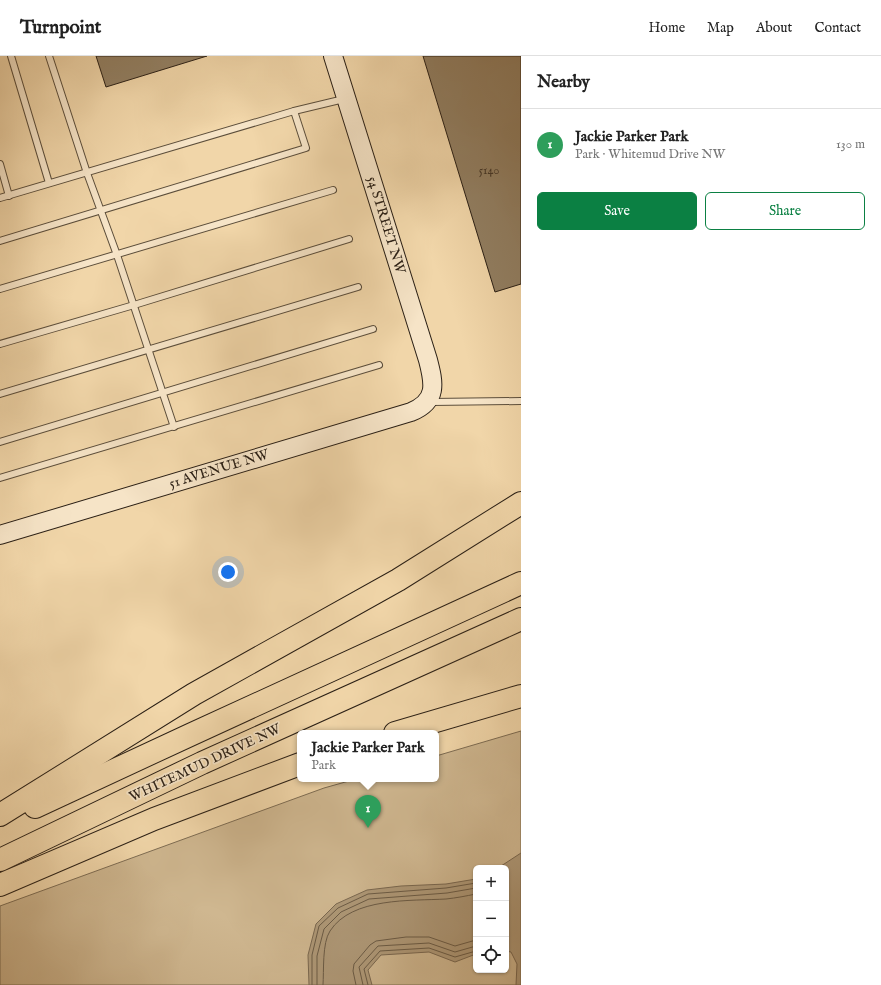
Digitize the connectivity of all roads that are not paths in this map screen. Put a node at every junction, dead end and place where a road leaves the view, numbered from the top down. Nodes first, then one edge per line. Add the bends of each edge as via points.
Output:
1 (11, 56) edge
2 (50, 56) edge
3 (333, 56) edge
4 (346, 98) junction
5 (294, 111) junction
6 (0, 164) edge
7 (87, 173) junction
8 (49, 183) junction
9 (333, 190) dead end
10 (9, 196) junction
11 (0, 198) edge
12 (101, 211) junction
13 (349, 238) dead end
14 (0, 241) edge
15 (117, 255) junction
16 (358, 287) dead end
17 (0, 288) edge
18 (134, 305) junction
19 (373, 329) dead end
20 (0, 344) edge
21 (149, 351) junction
22 (379, 365) dead end
23 (163, 392) junction
24 (0, 394) edge
25 (429, 398) junction
26 (521, 401) edge
27 (174, 427) junction
28 (0, 442) edge
29 (0, 478) edge
30 (521, 503) edge
31 (0, 535) edge
32 (521, 583) edge
33 (521, 619) edge
34 (521, 696) edge
35 (405, 730) edge
36 (297, 765) edge
37 (0, 815) edge
38 (0, 824) edge
39 (0, 860) edge
40 (0, 885) edge

1 - 8 lane
2 - 7 lane
3 - 4 street, 54 STREET NW
4 - 5 lane
4 - 25 street, 54 STREET NW via 428,360 433,382
5 - 7 lane
5 - 12 lane via 306,148
6 - 10 lane
7 - 8 lane
7 - 12 lane
8 - 10 lane
9 - 15 lane
10 - 11 lane
12 - 14 lane
12 - 15 lane
13 - 18 lane
15 - 17 lane
15 - 18 lane
16 - 21 lane
18 - 20 lane
18 - 21 lane
19 - 23 lane
21 - 23 lane
21 - 24 lane
22 - 27 lane
23 - 27 lane
23 - 28 lane
25 - 26 lane
25 - 31 street, 51 AVENUE NW via 419,409 411,412
27 - 29 lane
30 - 37 highway via 398,580 194,694
32 - 38 highway
33 - 39 highway, WHITEMUD DRIVE NW via 202,763
34 - 35 highway
36 - 40 highway via 154,819

